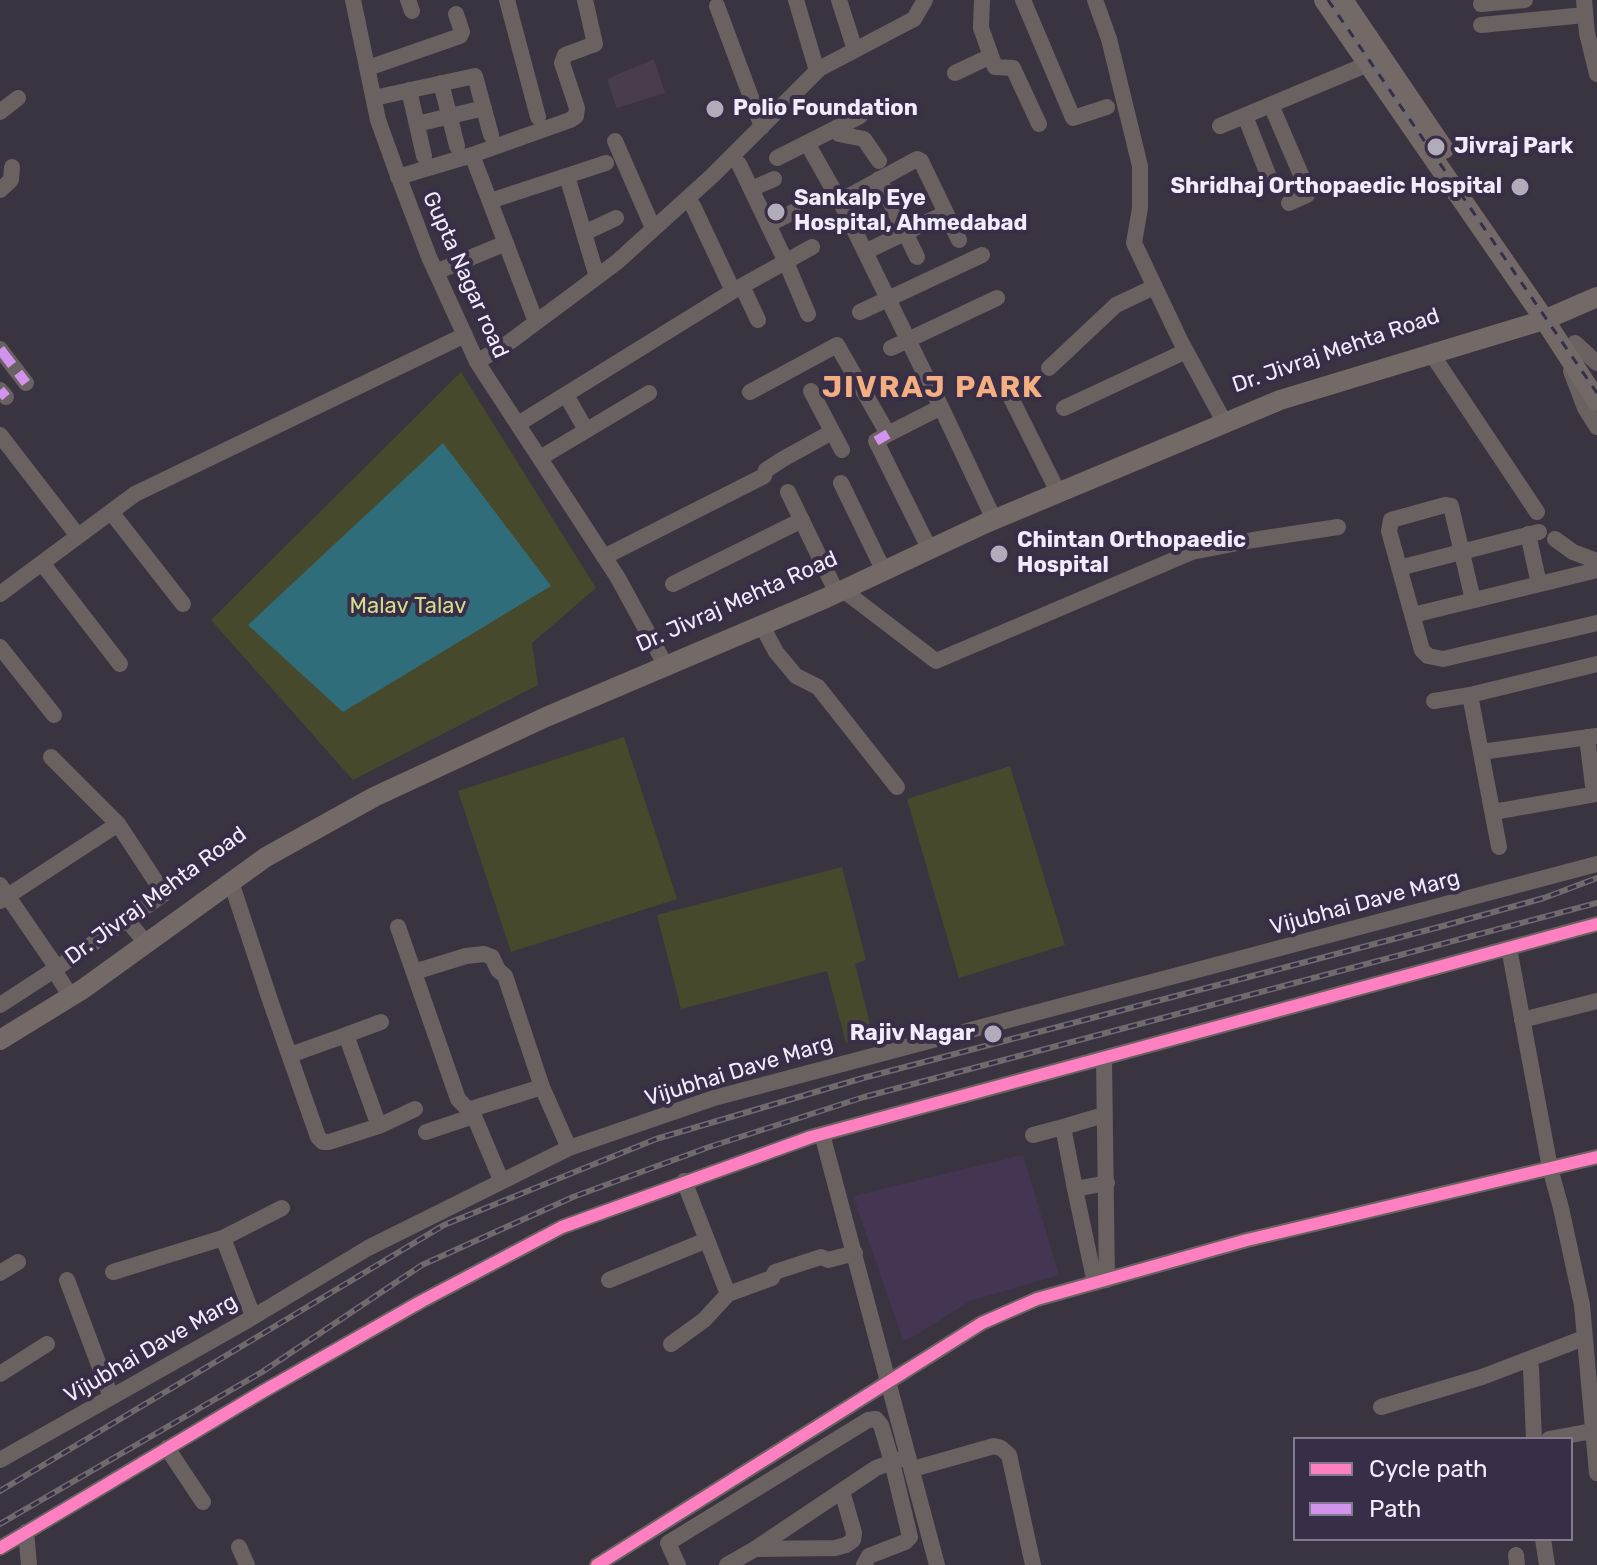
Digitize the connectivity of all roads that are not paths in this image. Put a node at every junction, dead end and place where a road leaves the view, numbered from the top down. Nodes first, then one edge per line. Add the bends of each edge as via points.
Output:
1 (507, 0) edge
2 (585, 0) edge
3 (796, 0) edge
4 (839, 0) edge
5 (925, 0) edge
6 (982, 0) edge
7 (1023, 0) edge
8 (1095, 0) edge
9 (1324, 0) edge
10 (1343, 0) edge
11 (1525, 0) edge
12 (358, 2) edge
13 (1481, 4) dead end
14 (717, 6) dead end
15 (1584, 7) edge
16 (456, 14) dead end
17 (1481, 25) dead end
18 (855, 50) junction
19 (991, 56) junction
20 (1368, 64) junction
21 (368, 68) junction
22 (817, 71) junction
23 (955, 73) dead end
24 (1597, 74) edge
25 (441, 83) junction
26 (409, 90) junction
27 (18, 98) dead end
28 (374, 98) junction
29 (1271, 105) junction
30 (1107, 107) dead end
31 (484, 108) junction
32 (0, 112) edge
33 (449, 116) junction
34 (860, 116) dead end
35 (1245, 116) junction
36 (538, 117) dead end
37 (417, 124) junction
38 (1039, 124) dead end
39 (1220, 126) dead end
40 (762, 127) junction
41 (836, 128) junction
42 (491, 135) dead end
43 (615, 141) dead end
44 (807, 143) junction
45 (457, 146) dead end
46 (472, 155) junction
47 (424, 156) dead end
48 (777, 158) dead end
49 (879, 161) dead end
50 (606, 163) dead end
51 (739, 164) dead end
52 (12, 167) dead end
53 (567, 176) junction
54 (398, 177) junction
55 (1269, 177) dead end
56 (774, 179) dead end
57 (879, 179) junction
58 (751, 189) junction
59 (0, 190) edge
60 (490, 201) junction
61 (840, 201) junction
62 (1289, 203) dead end
63 (693, 206) dead end
64 (793, 212) dead end
65 (946, 213) junction
66 (616, 218) dead end
67 (768, 225) junction
68 (653, 228) junction
69 (584, 233) junction
70 (905, 233) junction
71 (959, 240) dead end
72 (506, 243) junction
73 (812, 247) dead end
74 (865, 252) junction
75 (982, 255) dead end
76 (917, 257) dead end
77 (786, 262) junction
78 (436, 272) junction
79 (597, 277) junction
80 (1154, 287) junction
81 (737, 289) junction
82 (1597, 289) edge
83 (1597, 297) edge
84 (889, 298) junction
85 (997, 298) dead end
86 (860, 312) dead end
87 (1548, 313) junction
88 (808, 314) dead end
89 (758, 320) dead end
90 (536, 322) junction
91 (465, 335) junction
92 (909, 341) junction
93 (891, 348) dead end
94 (1570, 348) junction
95 (0, 349) edge
96 (1186, 351) junction
97 (1431, 353) junction
98 (477, 362) junction
99 (1597, 363) edge
100 (1049, 368) dead end
101 (26, 383) dead end
102 (811, 391) dead end
103 (1596, 391) edge
104 (750, 392) dead end
105 (1008, 392) dead end
106 (649, 393) dead end
107 (566, 395) junction
108 (941, 407) junction
109 (1064, 408) dead end
110 (1221, 416) junction
111 (518, 424) junction
112 (1597, 427) edge
113 (586, 430) junction
114 (832, 432) junction
115 (888, 434) junction
116 (0, 435) edge
117 (842, 450) dead end
118 (540, 458) junction
119 (841, 483) dead end
120 (1055, 486) junction
121 (788, 492) dead end
122 (111, 512) junction
123 (1537, 512) dead end
124 (991, 513) junction
125 (802, 520) junction
126 (1338, 527) dead end
127 (78, 536) junction
128 (1555, 539) dead end
129 (926, 542) junction
130 (1462, 552) junction
131 (604, 557) junction
132 (1597, 561) edge
133 (42, 563) junction
134 (880, 563) junction
135 (1399, 568) junction
136 (1597, 570) edge
137 (673, 584) dead end
138 (1539, 584) junction
139 (838, 588) junction
140 (0, 594) edge
141 (1473, 600) junction
142 (183, 604) dead end
143 (1413, 615) junction
144 (1597, 623) edge
145 (762, 626) junction
146 (0, 647) edge
147 (120, 664) dead end
148 (1597, 664) edge
149 (666, 665) junction
150 (1470, 695) junction
151 (1434, 701) dead end
152 (54, 715) dead end
153 (1592, 736) edge
154 (1481, 752) junction
155 (51, 757) dead end
156 (897, 787) dead end
157 (1596, 794) edge
158 (1493, 812) junction
159 (118, 824) junction
160 (1499, 847) dead end
161 (1597, 864) edge
162 (231, 882) junction
163 (3, 894) edge
164 (127, 920) junction
165 (1597, 924) edge
166 (398, 927) dead end
167 (141, 937) junction
168 (1509, 948) junction
169 (55, 969) junction
170 (414, 972) junction
171 (66, 989) junction
172 (1597, 1001) edge
173 (0, 1005) edge
174 (1522, 1020) junction
175 (381, 1022) dead end
176 (0, 1030) edge
177 (346, 1035) junction
178 (0, 1040) edge
179 (290, 1055) junction
180 (1104, 1059) junction
181 (542, 1087) junction
182 (415, 1109) dead end
183 (471, 1113) junction
184 (1104, 1115) junction
185 (379, 1126) junction
186 (1063, 1127) junction
187 (426, 1132) dead end
188 (822, 1134) junction
189 (1033, 1135) dead end
190 (569, 1148) junction
191 (1597, 1157) edge
192 (1550, 1168) junction
193 (501, 1180) junction
194 (684, 1181) junction
195 (1107, 1183) junction
196 (1075, 1189) junction
197 (282, 1208) dead end
198 (223, 1238) junction
199 (707, 1240) junction
200 (855, 1253) junction
201 (18, 1262) dead end
202 (113, 1272) dead end
203 (0, 1273) edge
204 (67, 1280) dead end
205 (609, 1280) dead end
206 (1101, 1281) junction
207 (728, 1294) junction
208 (253, 1316) junction
209 (1584, 1338) junction
210 (47, 1344) dead end
211 (671, 1344) dead end
212 (1591, 1359) edge
213 (1531, 1368) dead end
214 (0, 1374) edge
215 (888, 1382) junction
216 (111, 1397) junction
217 (1381, 1407) dead end
218 (1594, 1431) edge
219 (1534, 1437) edge
220 (1560, 1437) edge
221 (167, 1448) junction
222 (0, 1460) edge
223 (892, 1462) junction
224 (911, 1463) junction
225 (1597, 1473) edge
226 (842, 1491) junction
227 (203, 1502) dead end
228 (658, 1526) junction
229 (26, 1532) junction
230 (1543, 1541) edge
231 (668, 1543) junction
232 (239, 1547) dead end
233 (0, 1548) edge
234 (755, 1549) junction
235 (29, 1565) edge
236 (247, 1565) edge
237 (597, 1565) edge
238 (678, 1565) edge
239 (727, 1565) edge
240 (864, 1565) edge
241 (937, 1565) edge
242 (1033, 1565) edge
243 (1547, 1565) edge

1 - 36 street
2 - 46 street via 595,44 565,55 562,63 576,116
3 - 22 street
4 - 18 street
5 - 18 street via 914,19
6 - 19 street via 981,28
7 - 30 street via 1073,118
8 - 80 street via 1140,166 1134,243
9 - 20 main road
10 - 87 main road
11 - 13 street
12 - 21 street, Gupta Nagar road
14 - 40 street
15 - 17 street
15 - 24 street
16 - 21 street via 460,36
18 - 22 street
19 - 23 street
19 - 38 street via 997,68 1013,68
20 - 29 street
20 - 87 main road
21 - 28 street, Gupta Nagar road
22 - 40 street
25 - 26 street
25 - 31 street via 475,76
25 - 33 street
26 - 28 street
26 - 37 street
27 - 32 street
28 - 54 street, Gupta Nagar road
29 - 35 street
29 - 62 street via 1308,191
31 - 33 street
31 - 42 street
33 - 37 street
33 - 45 street
34 - 41 street
35 - 39 street
35 - 55 street
37 - 47 street
40 - 68 street
41 - 44 street
41 - 49 street via 839,134 864,139
43 - 68 street
44 - 48 street
44 - 61 street
46 - 54 street
46 - 60 street
50 - 53 street
51 - 58 street
52 - 59 street via 11,180
53 - 60 street
53 - 69 street
54 - 78 street, Gupta Nagar road
56 - 58 street
57 - 61 street
57 - 65 street via 921,161
57 - 70 street
58 - 67 street
60 - 72 street
61 - 74 street
63 - 81 street
64 - 67 street
65 - 70 street
65 - 71 street
66 - 69 street
67 - 77 street
68 - 79 street
69 - 79 street
70 - 74 street
70 - 76 street
72 - 78 street
72 - 90 street
73 - 77 street
74 - 84 street
75 - 84 street
77 - 81 street
77 - 88 street
78 - 91 street, Gupta Nagar road
79 - 90 street
80 - 96 street
80 - 100 street via 1116,305
81 - 89 street
81 - 107 street
82 - 87 main road
83 - 87 main road
84 - 86 street
84 - 92 street
85 - 92 street
87 - 94 main road
87 - 97 main road
87 - 110 main road, Dr. Jivraj Mehta Road via 1273,394
90 - 98 street
91 - 98 street, Gupta Nagar road
91 - 122 street via 135,494
92 - 93 street
92 - 108 street
94 - 99 street
94 - 103 main road
94 - 112 street via 1585,408
95 - 101 street
96 - 109 street
96 - 110 street
97 - 123 street
97 - 139 main road via 1266,406
98 - 111 street, Gupta Nagar road
102 - 114 street
104 - 115 street via 837,345
105 - 120 street
106 - 113 street
107 - 111 street
107 - 113 street
108 - 115 street
108 - 124 street
110 - 120 main road, Dr. Jivraj Mehta Road
111 - 118 street, Gupta Nagar road
113 - 118 street
114 - 117 street
114 - 131 street via 764,476
115 - 129 street via 876,441
116 - 127 street
118 - 131 street, Gupta Nagar road
119 - 134 street
120 - 124 main road, Dr. Jivraj Mehta Road
121 - 125 street
122 - 127 street
122 - 142 street
124 - 129 main road, Dr. Jivraj Mehta Road
125 - 137 street
125 - 139 street
126 - 139 street via 1192,552 936,661
127 - 133 street
128 - 132 street
129 - 134 main road, Dr. Jivraj Mehta Road
130 - 135 street
130 - 135 street via 1454,511 1445,505 1391,520
130 - 138 street via 1534,533
130 - 141 street
131 - 149 street, Gupta Nagar road
133 - 140 street
133 - 147 street
134 - 139 main road, Dr. Jivraj Mehta Road
135 - 143 street
136 - 138 street
138 - 141 street
139 - 145 main road
139 - 149 main road, Dr. Jivraj Mehta Road
141 - 143 street
143 - 144 street via 1422,650 1435,659
145 - 149 main road
145 - 156 street via 796,676 818,687
146 - 152 street
148 - 150 street
149 - 162 main road via 374,797
149 - 167 main road, Dr. Jivraj Mehta Road via 541,711 369,791 260,850
150 - 151 street
150 - 154 street
153 - 154 street
153 - 157 street
154 - 158 street
155 - 159 street
157 - 158 street
158 - 160 street
159 - 163 street
159 - 164 street via 164,894
161 - 190 street, Vijubhai Dave Marg via 714,1098
162 - 178 main road via 83,989
162 - 179 street
163 - 169 street
164 - 167 street
164 - 169 street
165 - 168 street
166 - 170 street
167 - 171 main road, Dr. Jivraj Mehta Road
168 - 174 street
168 - 180 street
169 - 171 street
169 - 173 street
170 - 181 street via 466,956 492,957 505,976
170 - 183 street via 458,1099
171 - 176 main road, Dr. Jivraj Mehta Road
172 - 174 street
174 - 192 street
175 - 177 street
177 - 179 street
177 - 185 street
179 - 185 street via 323,1142
180 - 184 street
180 - 188 street
181 - 183 street
181 - 190 street
182 - 185 street
183 - 187 street
183 - 193 street
184 - 186 street
184 - 195 street
186 - 189 street
186 - 196 street
188 - 194 street
188 - 200 street
190 - 193 street, Vijubhai Dave Marg
191 - 192 street
192 - 206 street via 1247,1240
192 - 209 street via 1582,1305
193 - 208 street, Vijubhai Dave Marg via 368,1248
194 - 199 street
194 - 221 street via 562,1227
195 - 196 street
195 - 206 street
196 - 206 street
197 - 198 street
198 - 202 street
198 - 208 street
199 - 205 street
199 - 207 street
200 - 207 street via 821,1257
200 - 215 street
201 - 203 street
204 - 216 street
206 - 215 street via 1037,1299 982,1323
207 - 211 street
208 - 216 street, Vijubhai Dave Marg
209 - 212 street
209 - 217 street via 1482,1377
210 - 214 street
212 - 218 street
213 - 219 street
215 - 224 street
215 - 228 street
216 - 222 street, Vijubhai Dave Marg
218 - 220 street
218 - 225 street
221 - 227 street
221 - 229 street
223 - 224 street
223 - 226 street
223 - 231 street via 881,1425 868,1420
223 - 240 street via 910,1537 869,1556
224 - 241 street
224 - 242 street via 1001,1448 1009,1455
226 - 234 street
226 - 234 street via 854,1533 846,1545
228 - 231 street
228 - 237 street
229 - 233 street
229 - 235 street
230 - 243 street
231 - 238 street
232 - 236 street
234 - 239 street

